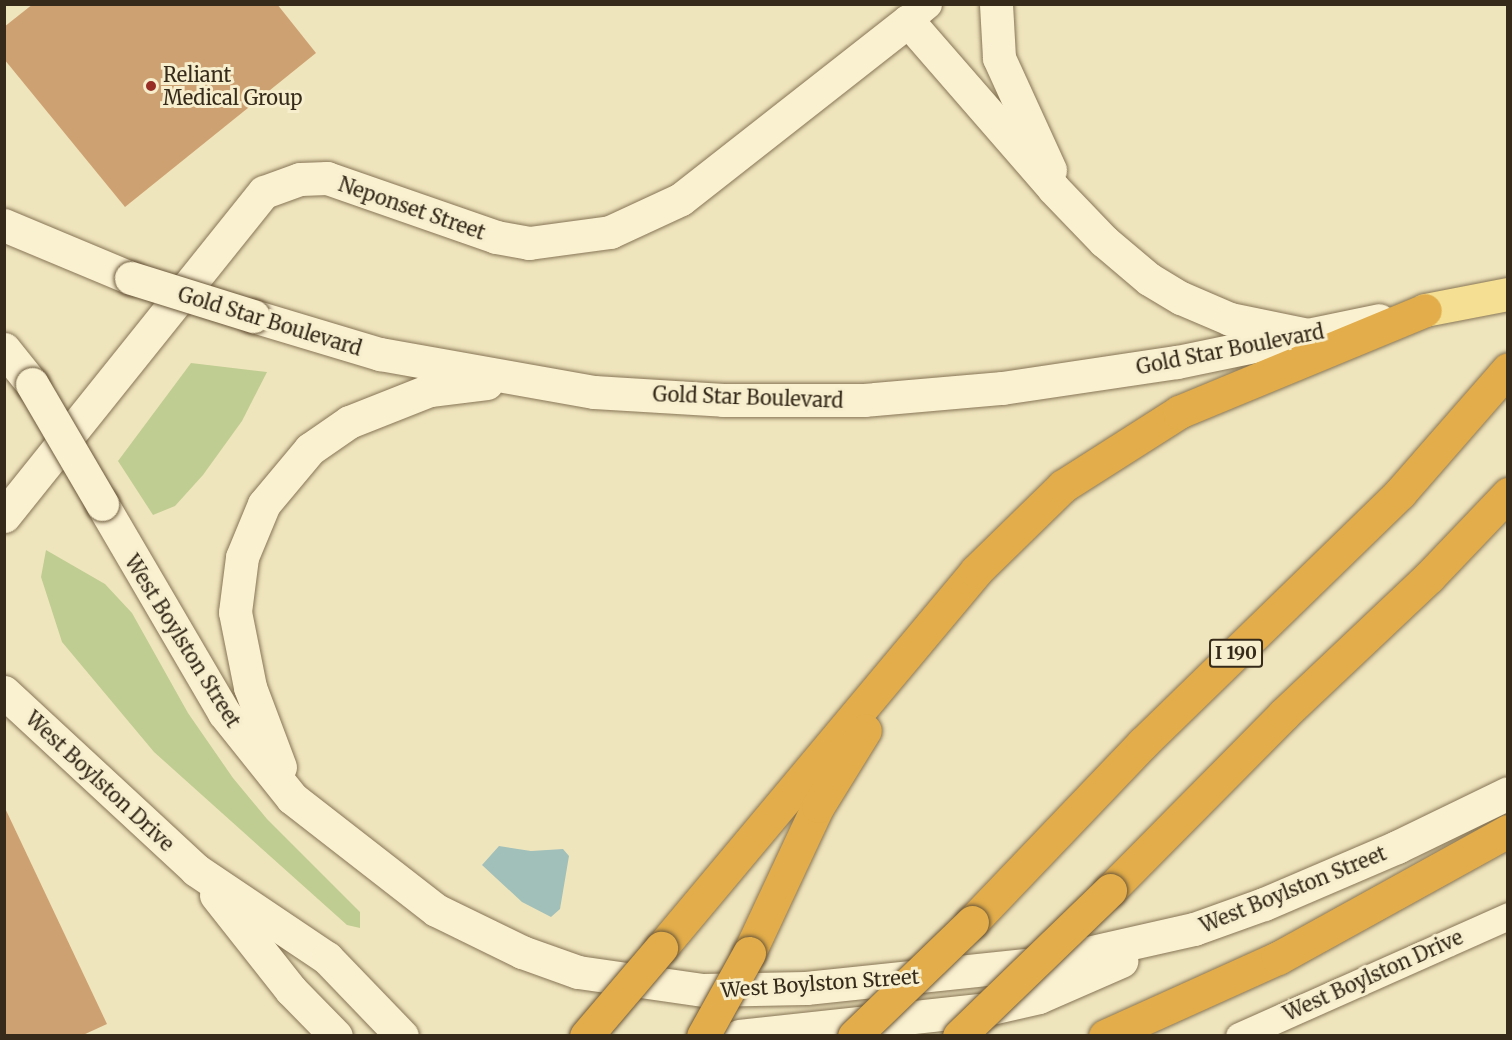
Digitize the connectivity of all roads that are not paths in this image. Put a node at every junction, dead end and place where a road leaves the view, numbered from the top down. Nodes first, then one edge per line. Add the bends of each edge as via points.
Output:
1 (996, 4) edge
2 (918, 13) edge
3 (1061, 196) junction
4 (4, 225) edge
5 (1508, 294) edge
6 (1425, 310) junction
7 (1308, 335) junction
8 (4, 349) edge
9 (1502, 376) edge
10 (534, 381) junction
11 (1508, 494) edge
12 (4, 516) edge
13 (976, 571) junction
14 (4, 692) edge
15 (1508, 793) edge
16 (292, 798) junction
17 (1508, 831) edge
18 (196, 870) junction
19 (1508, 916) edge
20 (1194, 929) junction
21 (1246, 1034) edge
22 (336, 1035) edge
23 (402, 1035) edge
24 (586, 1035) edge
25 (703, 1035) edge
26 (739, 1035) edge
27 (854, 1035) edge
28 (958, 1035) edge
29 (1105, 1035) edge

1 - 3 main road via 999,58
2 - 3 main road
2 - 12 main road, Neponset Street via 681,199 610,232 529,243 496,237 327,178 300,179 264,192
3 - 7 main road via 1118,254 1165,290 1230,319
4 - 10 main road, Gold Star Boulevard, bridge via 131,278 380,354
5 - 6 main road, Gold Star Boulevard
6 - 7 main road, Gold Star Boulevard
6 - 13 highway via 1179,412 1063,486
7 - 10 main road, Gold Star Boulevard via 1166,364 1002,388 864,400 723,400 594,392
8 - 16 main road, West Boylston Street, bridge via 32,384 224,713
9 - 27 highway, I 190, bridge via 1400,494 1143,743 972,922
10 - 16 main road via 430,390 371,411 310,449 264,504 242,557 235,612 250,687
11 - 28 highway, bridge via 1429,577
13 - 24 highway, bridge
13 - 25 highway, bridge via 899,678 818,806 749,953
14 - 18 main road, West Boylston Drive
15 - 20 main road, West Boylston Street via 1312,884
16 - 20 main road, West Boylston Street via 436,910 472,930 578,972 641,983 703,990 806,988 938,976 1043,963
17 - 29 highway via 1278,958
18 - 22 main road, West Boylston Drive via 291,990
18 - 23 main road, West Boylston Drive via 327,958
19 - 21 street, West Boylston Drive
20 - 26 main road via 1039,997 931,1018

